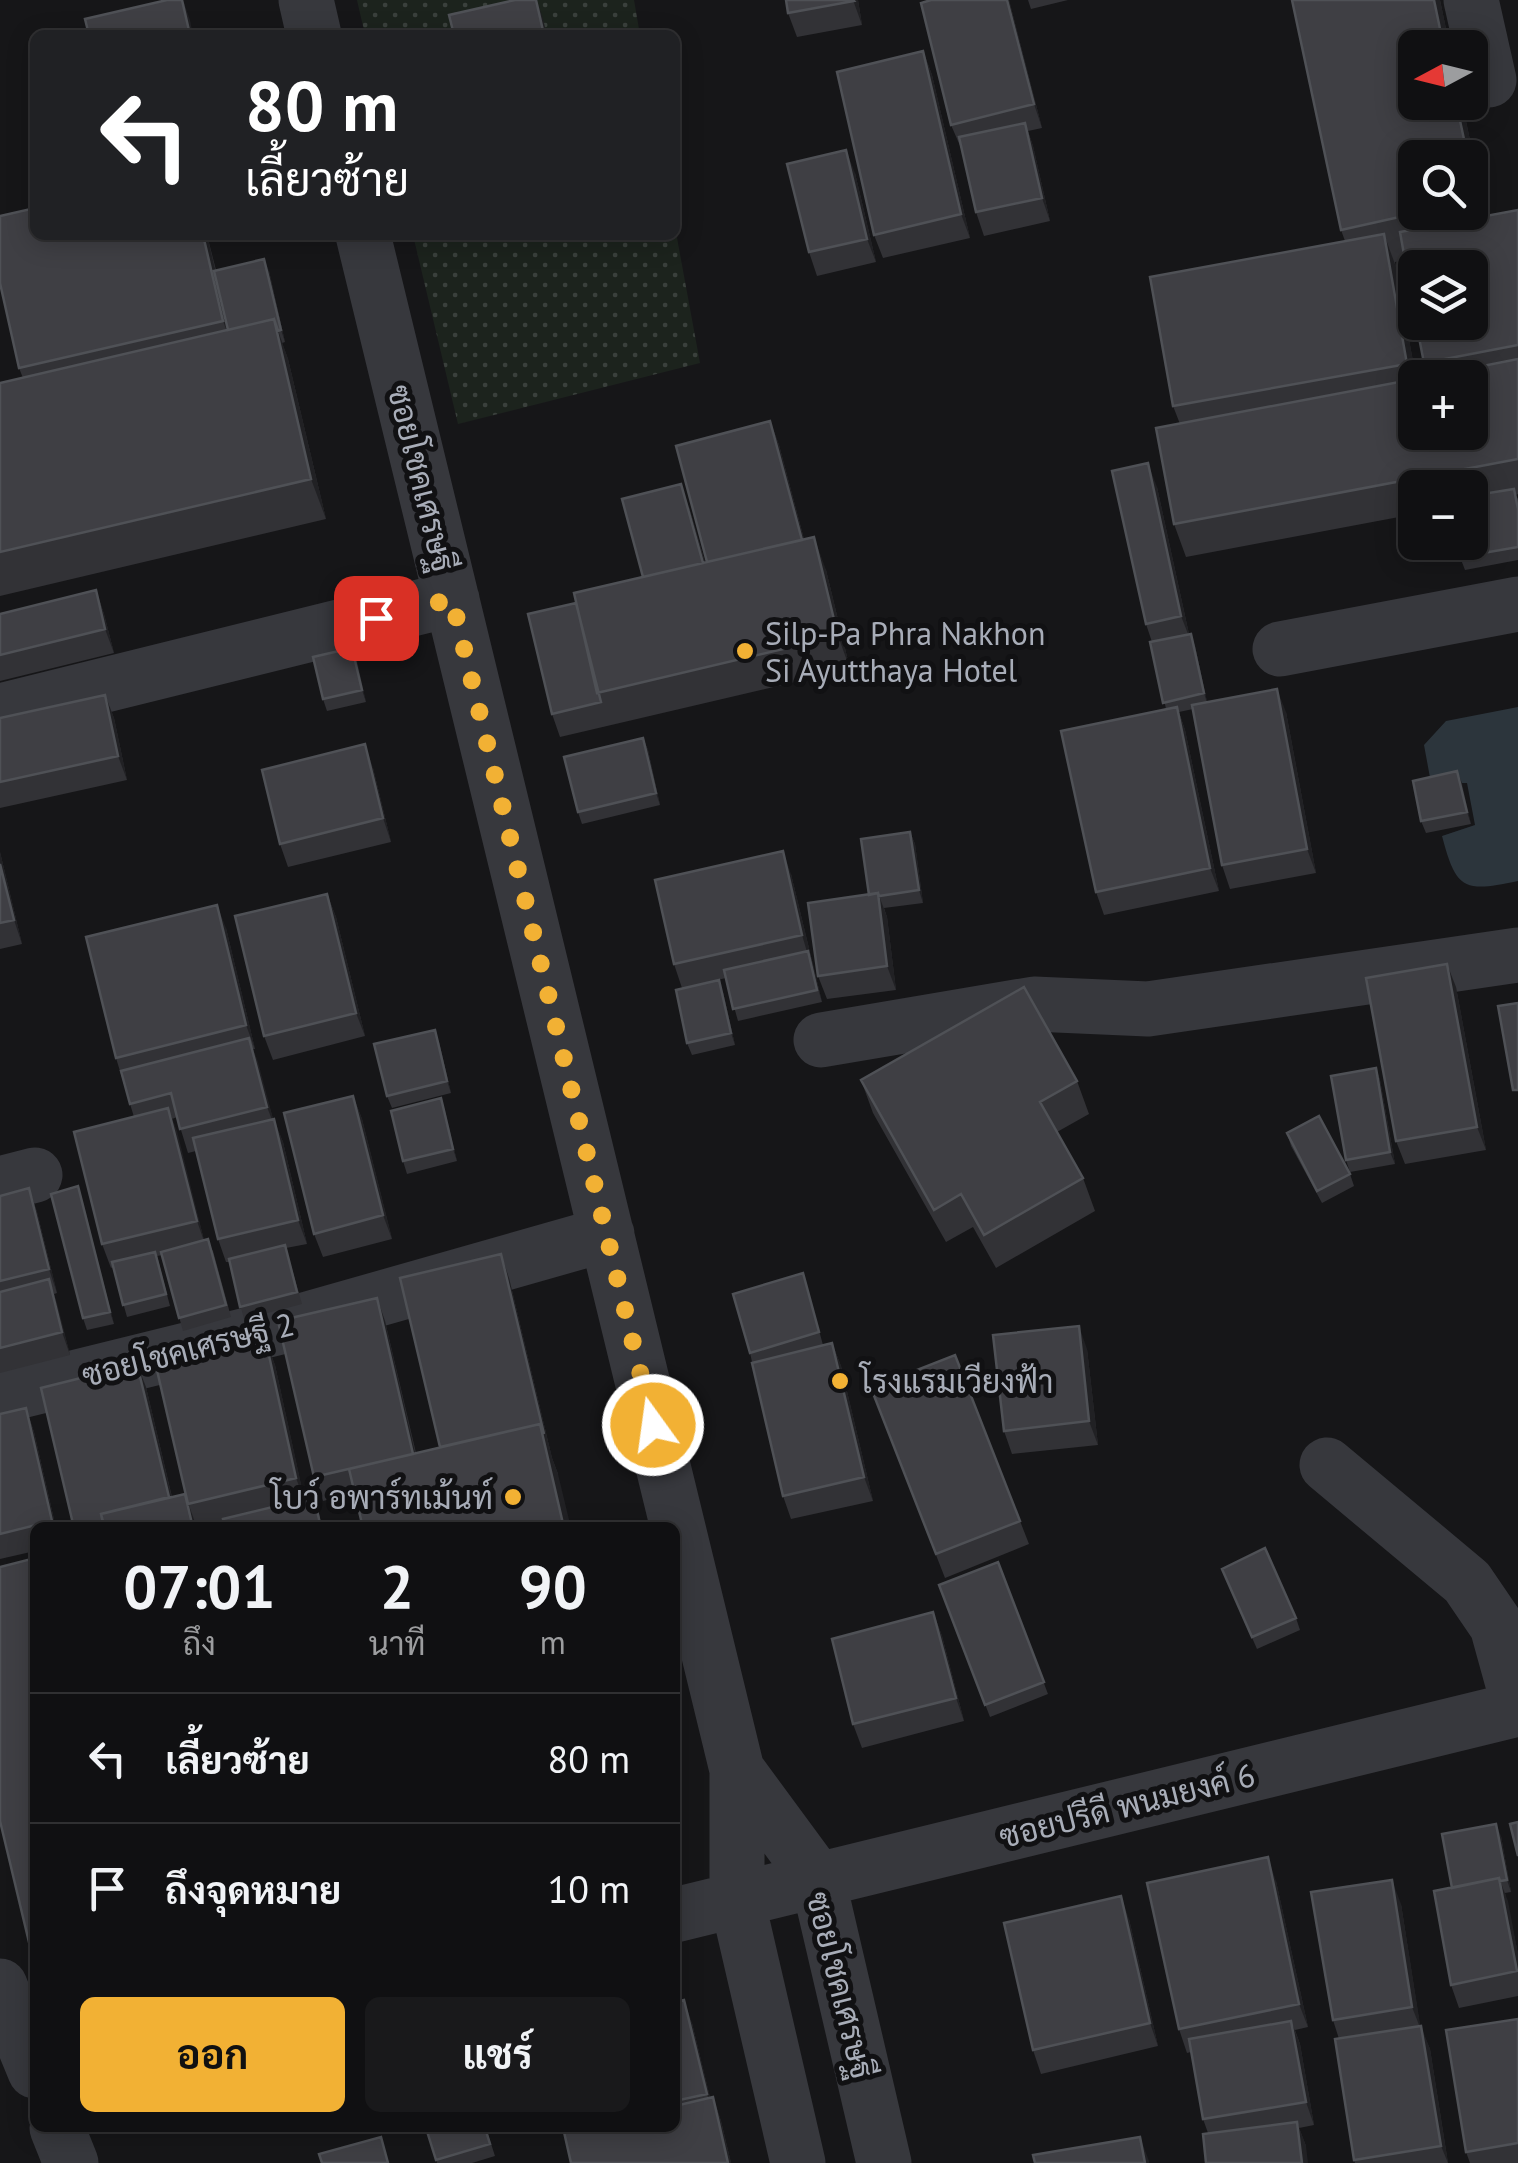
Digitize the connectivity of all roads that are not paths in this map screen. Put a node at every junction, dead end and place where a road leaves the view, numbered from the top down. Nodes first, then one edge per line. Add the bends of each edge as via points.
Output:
1 (306, 0) edge
2 (1471, 0) edge
3 (313, 30) edge
4 (1492, 80) edge
5 (364, 240) edge
6 (452, 599) junction
7 (1518, 604) edge
8 (1280, 649) dead end
9 (0, 711) edge
10 (1518, 955) edge
11 (820, 1040) dead end
12 (607, 1234) junction
13 (0, 1396) edge
14 (1327, 1466) dead end
15 (677, 1522) edge
16 (680, 1535) edge
17 (1518, 1705) edge
18 (737, 1770) junction
19 (818, 1880) junction
20 (736, 1900) junction
21 (680, 1914) edge
22 (0, 1986) edge
23 (30, 2058) edge
24 (30, 2071) edge
25 (0, 2078) edge
26 (59, 2132) edge
27 (71, 2163) edge
28 (798, 2163) edge
29 (884, 2163) edge

1 - 3 street
2 - 4 street
5 - 6 street, ซอยโชคเศรษฐี
6 - 9 street
6 - 12 street, ซอยโชคเศรษฐี
7 - 8 street
10 - 11 street via 1148,1009 1034,1004
12 - 13 street, ซอยโชคเศรษฐี 2 via 280,1328
12 - 15 street, ซอยโชคเศรษฐี
14 - 17 street via 1468,1582 1497,1626
16 - 18 street, ซอยโชคเศรษฐี
17 - 19 street, ซอยปรีดี พนมยงค์ 6
18 - 19 street, ซอยโชคเศรษฐี
18 - 20 street, ซอยโชคเศรษฐี
19 - 20 street, ซอยปรีดี พนมยงค์ 6
19 - 29 street, ซอยโชคเศรษฐี
20 - 21 street, ซอยปรีดี พนมยงค์ 6
20 - 28 street, ซอยโชคเศรษฐี
22 - 23 street
24 - 25 street
26 - 27 street

